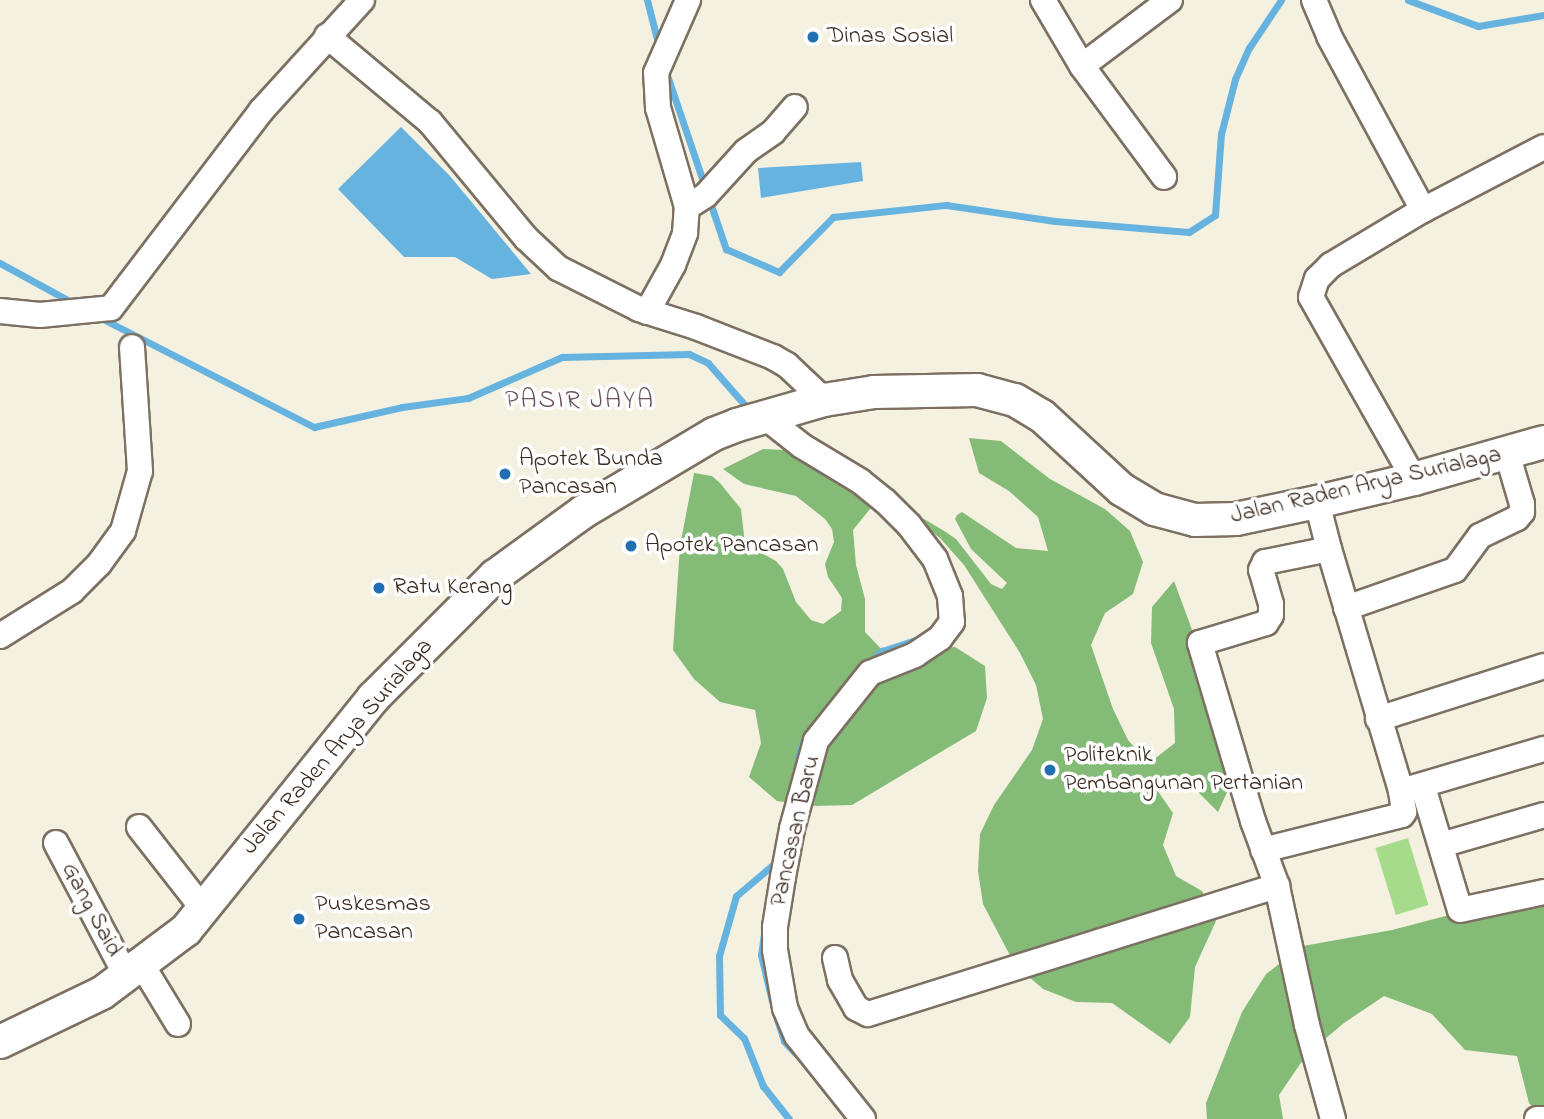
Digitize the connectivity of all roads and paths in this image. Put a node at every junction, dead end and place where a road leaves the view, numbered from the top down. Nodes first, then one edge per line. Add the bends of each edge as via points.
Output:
1 (362, 0) edge
2 (1043, 0) edge
3 (1170, 0) edge
4 (685, 4) edge
5 (1317, 6) edge
6 (327, 36) junction
7 (1082, 66) junction
8 (795, 107) dead end
9 (1544, 147) edge
10 (1164, 177) dead end
11 (697, 201) junction
12 (1423, 210) junction
13 (0, 311) edge
14 (647, 312) junction
15 (132, 346) dead end
16 (824, 400) junction
17 (739, 425) junction
18 (1544, 442) edge
19 (1507, 453) junction
20 (1413, 479) junction
21 (1317, 502) junction
22 (1329, 549) junction
23 (1346, 608) junction
24 (0, 636) edge
25 (1544, 666) edge
26 (1378, 719) junction
27 (1544, 749) edge
28 (1412, 789) junction
29 (1544, 815) edge
30 (139, 827) dead end
31 (56, 843) dead end
32 (1441, 845) junction
33 (1263, 850) junction
34 (1277, 886) junction
35 (1544, 892) edge
36 (202, 909) junction
37 (835, 958) dead end
38 (135, 971) junction
39 (178, 1024) dead end
40 (0, 1042) edge
41 (863, 1119) edge
42 (1333, 1119) edge
43 (1537, 1119) edge
44 (1544, 1119) edge

1 - 6 street
2 - 7 street
3 - 7 street
4 - 11 street via 656,73 657,108
5 - 12 street
6 - 13 street via 261,111 111,308 40,315
6 - 14 street via 430,122 543,257 596,290
7 - 10 street
8 - 11 street
9 - 12 street
11 - 14 street via 677,254
12 - 20 street via 1331,265 1317,279 1311,297
14 - 16 street via 773,357
15 - 24 street via 140,471 122,531 72,591
16 - 17 main road, Jalan Raden Arya Surialaga
16 - 21 main road, Jalan Raden Arya Surialaga via 936,388 977,390 1015,400 1042,416 1121,489 1154,509 1195,520 1236,519
17 - 36 main road, Jalan Raden Arya Surialaga via 583,512 495,576 373,698
17 - 41 street, Pancasan Baru via 802,446 885,501 935,559 950,596 952,622 940,638 870,673 816,741 783,877 775,950 785,1008 797,1036
18 - 19 main road, Jalan Raden Arya Surialaga
19 - 20 main road, Jalan Raden Arya Surialaga
19 - 23 street via 1522,504 1517,517 1480,536 1455,570
20 - 21 main road, Jalan Raden Arya Surialaga
21 - 22 street
22 - 23 street
22 - 33 street via 1265,562 1262,570 1271,604 1266,623 1200,643
23 - 26 street
25 - 26 street
26 - 28 street
27 - 28 street
28 - 32 street
28 - 33 street via 1402,815
29 - 32 street
30 - 36 street
31 - 38 street, Gang Said
32 - 35 street via 1460,910
33 - 34 street
34 - 37 street via 868,1014 856,1008 840,980
34 - 42 street
36 - 38 main road, Jalan Raden Arya Surialaga via 186,930
38 - 39 street, Gang Said
38 - 40 main road, Jalan Raden Arya Surialaga via 72,1010
43 - 44 street

